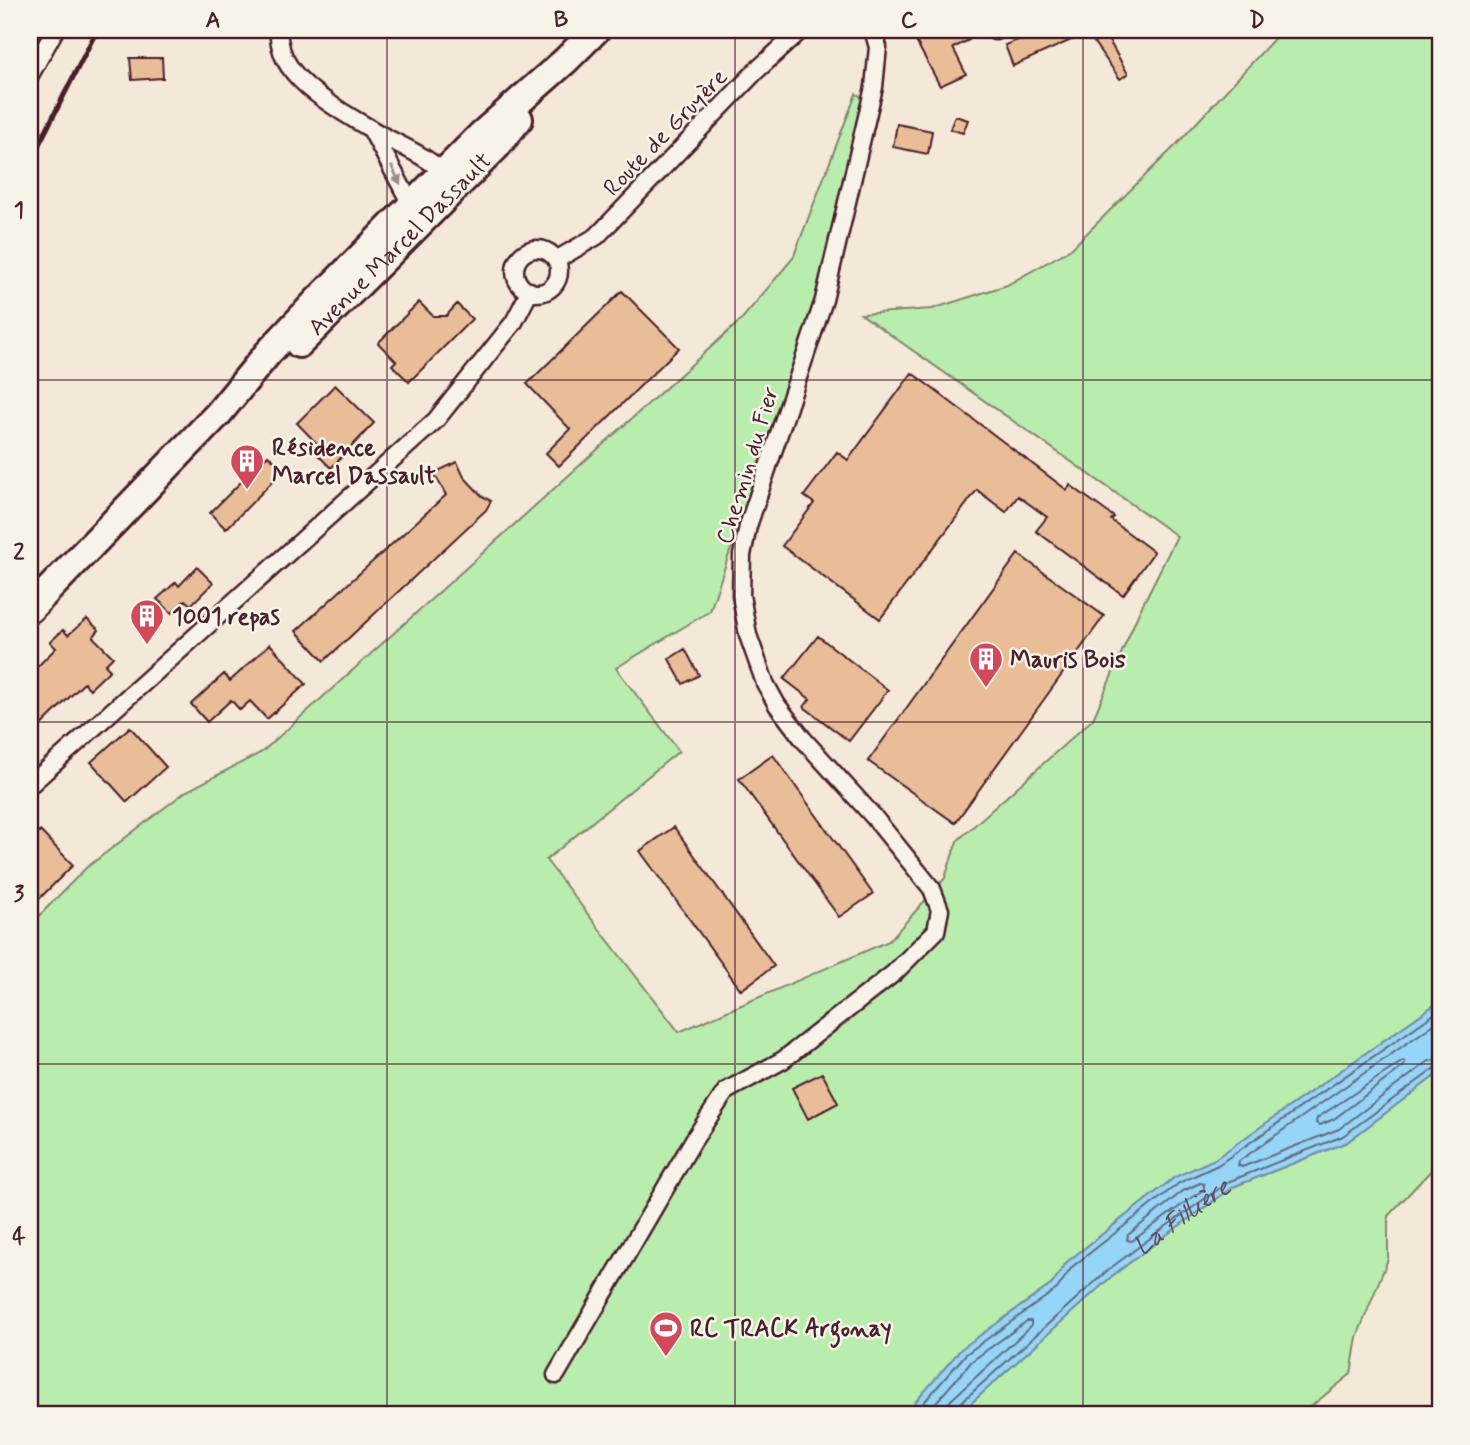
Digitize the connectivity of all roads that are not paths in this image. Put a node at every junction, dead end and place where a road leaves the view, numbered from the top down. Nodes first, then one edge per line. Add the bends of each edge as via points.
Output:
1 (55, 30) edge
2 (278, 30) edge
3 (596, 30) edge
4 (802, 30) edge
5 (873, 30) edge
6 (30, 75) edge
7 (370, 129) junction
8 (451, 179) junction
9 (417, 213) junction
10 (556, 260) junction
11 (530, 291) junction
12 (30, 609) edge
13 (30, 785) edge
14 (556, 1375) dead end

1 - 6 street
2 - 7 street via 283,56 296,76
3 - 8 main road, Avenue Marcel Dassault via 482,134
4 - 10 street, Route de Gruyère via 756,71 597,236
5 - 14 street, Chemin du Fier via 878,47 874,87 824,300 748,526 741,595 755,660 778,705 932,889 940,910 936,931 894,973 783,1060 726,1091
7 - 8 street
7 -> 9 street
8 - 9 main road, Avenue Marcel Dassault
9 - 12 main road, Avenue Marcel Dassault via 317,301 218,414
10 - 11 street via 559,275 554,285 545,291
10 - 11 street via 537,248 519,257 516,277
11 - 13 street via 514,322 436,420

